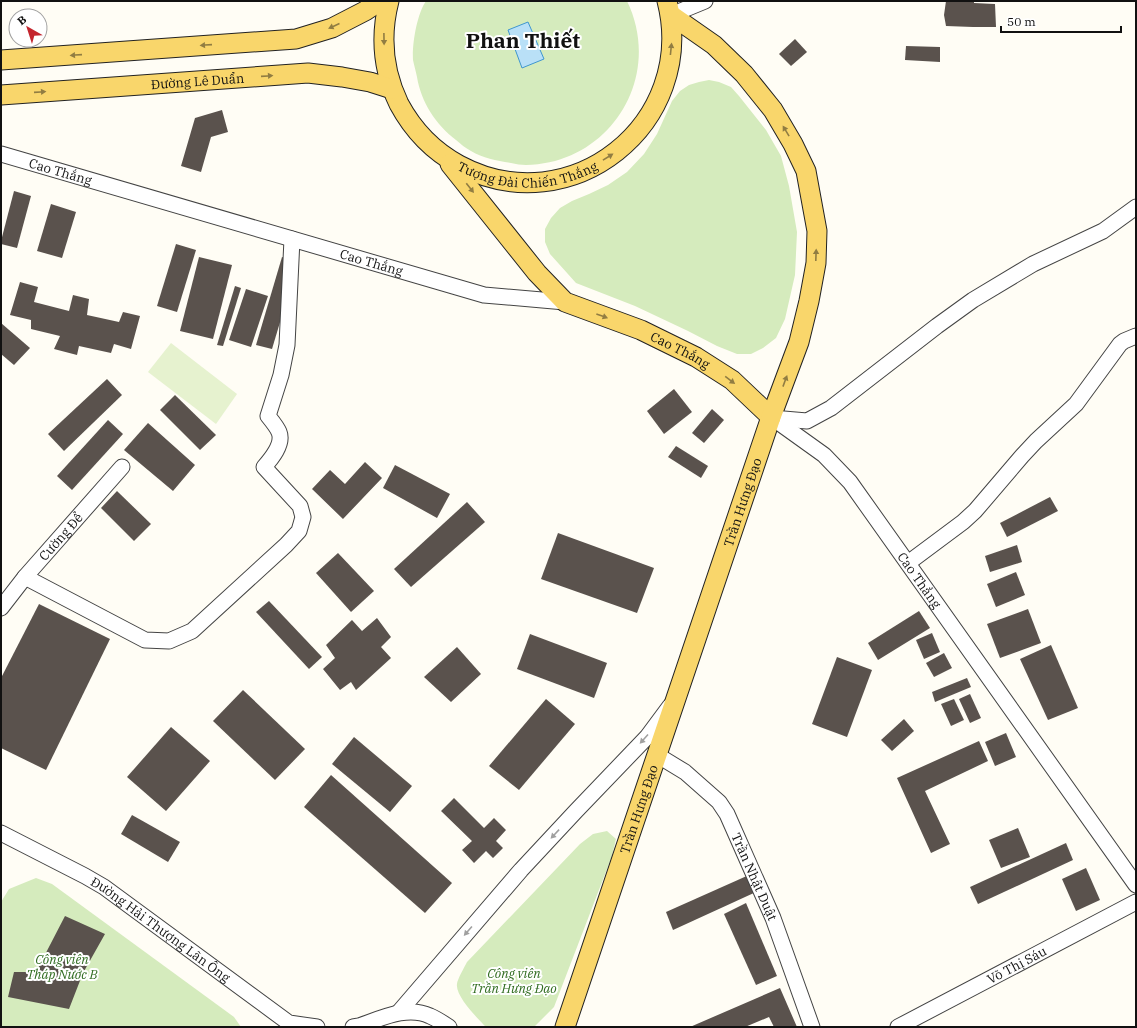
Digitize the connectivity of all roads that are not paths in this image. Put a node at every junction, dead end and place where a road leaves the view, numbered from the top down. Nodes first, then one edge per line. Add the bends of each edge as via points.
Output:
1 (380, 1) edge
2 (389, 1) edge
3 (705, 1) edge
4 (669, 8) edge
5 (1, 60) edge
6 (392, 89) junction
7 (1, 95) edge
8 (1, 154) edge
9 (446, 158) junction
10 (1136, 207) edge
11 (292, 239) junction
12 (565, 302) junction
13 (1136, 336) edge
14 (771, 417) junction
15 (122, 467) dead end
16 (908, 562) junction
17 (25, 577) junction
18 (1, 608) edge
19 (676, 697) junction
20 (657, 755) junction
21 (2, 835) edge
22 (1136, 885) edge
23 (1136, 902) edge
24 (399, 1012) junction
25 (286, 1025) edge
26 (316, 1027) edge
27 (352, 1027) edge
28 (449, 1027) edge
29 (565, 1027) edge
30 (812, 1027) edge
31 (898, 1027) edge

1 -> 5 main road via 332,28 296,39
2 -> 6 main road, Tượng Đài Chiến Thắng via 384,51
3 - 4 street
9 -> 4 main road, Tượng Đài Chiến Thắng via 472,172 502,181 532,183 570,176 592,168 618,152 639,130 656,104 667,76 672,46
14 -> 4 main road, Trần Hưng Đạo via 799,342 816,263 816,231 806,171 773,110 744,74
7 -> 6 main road, Đường Lê Duẩn via 308,73 370,82
6 - 9 main road, Tượng Đài Chiến Thắng via 405,116 423,139
8 - 11 street, Cao Thắng
9 -> 12 main road via 537,273
10 - 14 street via 1103,231 1033,264 973,300 831,408 807,421
11 - 12 street, Cao Thắng via 484,295
11 - 17 street via 288,345 282,375 268,416 280,434 279,443 274,455 264,467 300,506 303,517 299,531 192,631 169,641 145,640
12 -> 14 main road, Cao Thắng via 641,330 696,357 732,380
13 - 16 street via 1120,344 1076,404 1036,441 975,511
14 - 16 street, Cao Thắng via 828,458 850,482
14 - 19 main road, Trần Hưng Đạo
15 - 17 street, Cường Để
16 - 22 street, Cao Thắng
17 - 18 street, Cường Để
19 - 20 main road, Trần Hưng Đạo
19 -> 24 street via 647,737 521,870
20 - 29 main road, Trần Hưng Đạo
20 - 30 street, Trần Nhật Duật via 685,772 719,802 728,814 773,918
21 - 25 street, Đường Hải Thượng Lãn Ông via 104,887
23 - 31 street, Võ Thị Sáu
24 - 27 street
24 - 28 street via 430,1015
25 - 26 street, Đường Hải Thượng Lãn Ông

